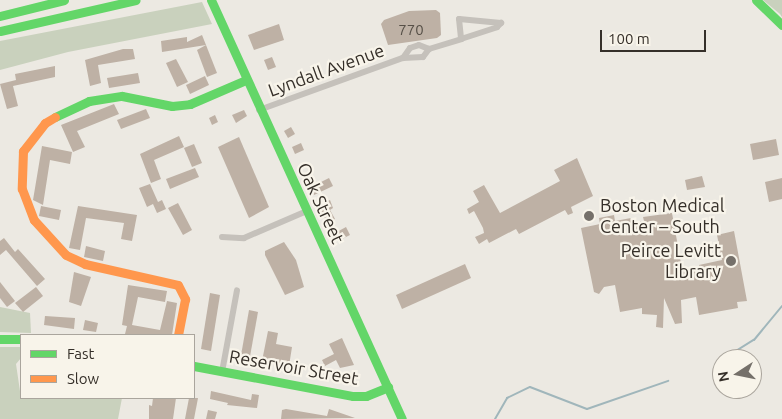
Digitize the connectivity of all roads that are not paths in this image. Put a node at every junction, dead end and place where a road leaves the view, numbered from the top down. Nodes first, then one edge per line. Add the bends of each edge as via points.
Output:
1 (64, 0) edge
2 (136, 0) edge
3 (211, 0) edge
4 (756, 0) edge
5 (0, 16) edge
6 (782, 25) edge
7 (0, 31) edge
8 (461, 39) junction
9 (429, 48) junction
10 (403, 58) junction
11 (246, 80) junction
12 (259, 110) junction
13 (307, 211) junction
14 (222, 237) dead end
15 (237, 290) dead end
16 (178, 334) edge
17 (0, 339) edge
18 (20, 339) edge
19 (195, 366) edge
20 (222, 372) junction
21 (388, 387) junction
22 (402, 419) edge

1 - 5 main road
2 - 7 main road
3 - 11 main road, Oak Street
4 - 6 main road
8 - 8 street, Lyndall Avenue via 459,19 501,24 496,27
8 - 9 street, Lyndall Avenue
9 - 10 street, Lyndall Avenue via 423,57
9 - 10 street, Lyndall Avenue via 419,45 410,48
10 - 12 street, Lyndall Avenue
11 - 12 main road, Oak Street
11 - 16 main road via 190,104 172,106 122,96 89,101 62,112 46,123 23,151 22,190 34,220 48,237 66,255 85,264 178,284 184,299
12 - 13 main road, Oak Street
13 - 14 street via 244,238
13 - 21 main road, Oak Street
15 - 20 street
17 - 18 main road
19 - 20 main road, Reservoir Street
20 - 21 main road, Reservoir Street via 353,396 366,396
21 - 22 main road, Oak Street

